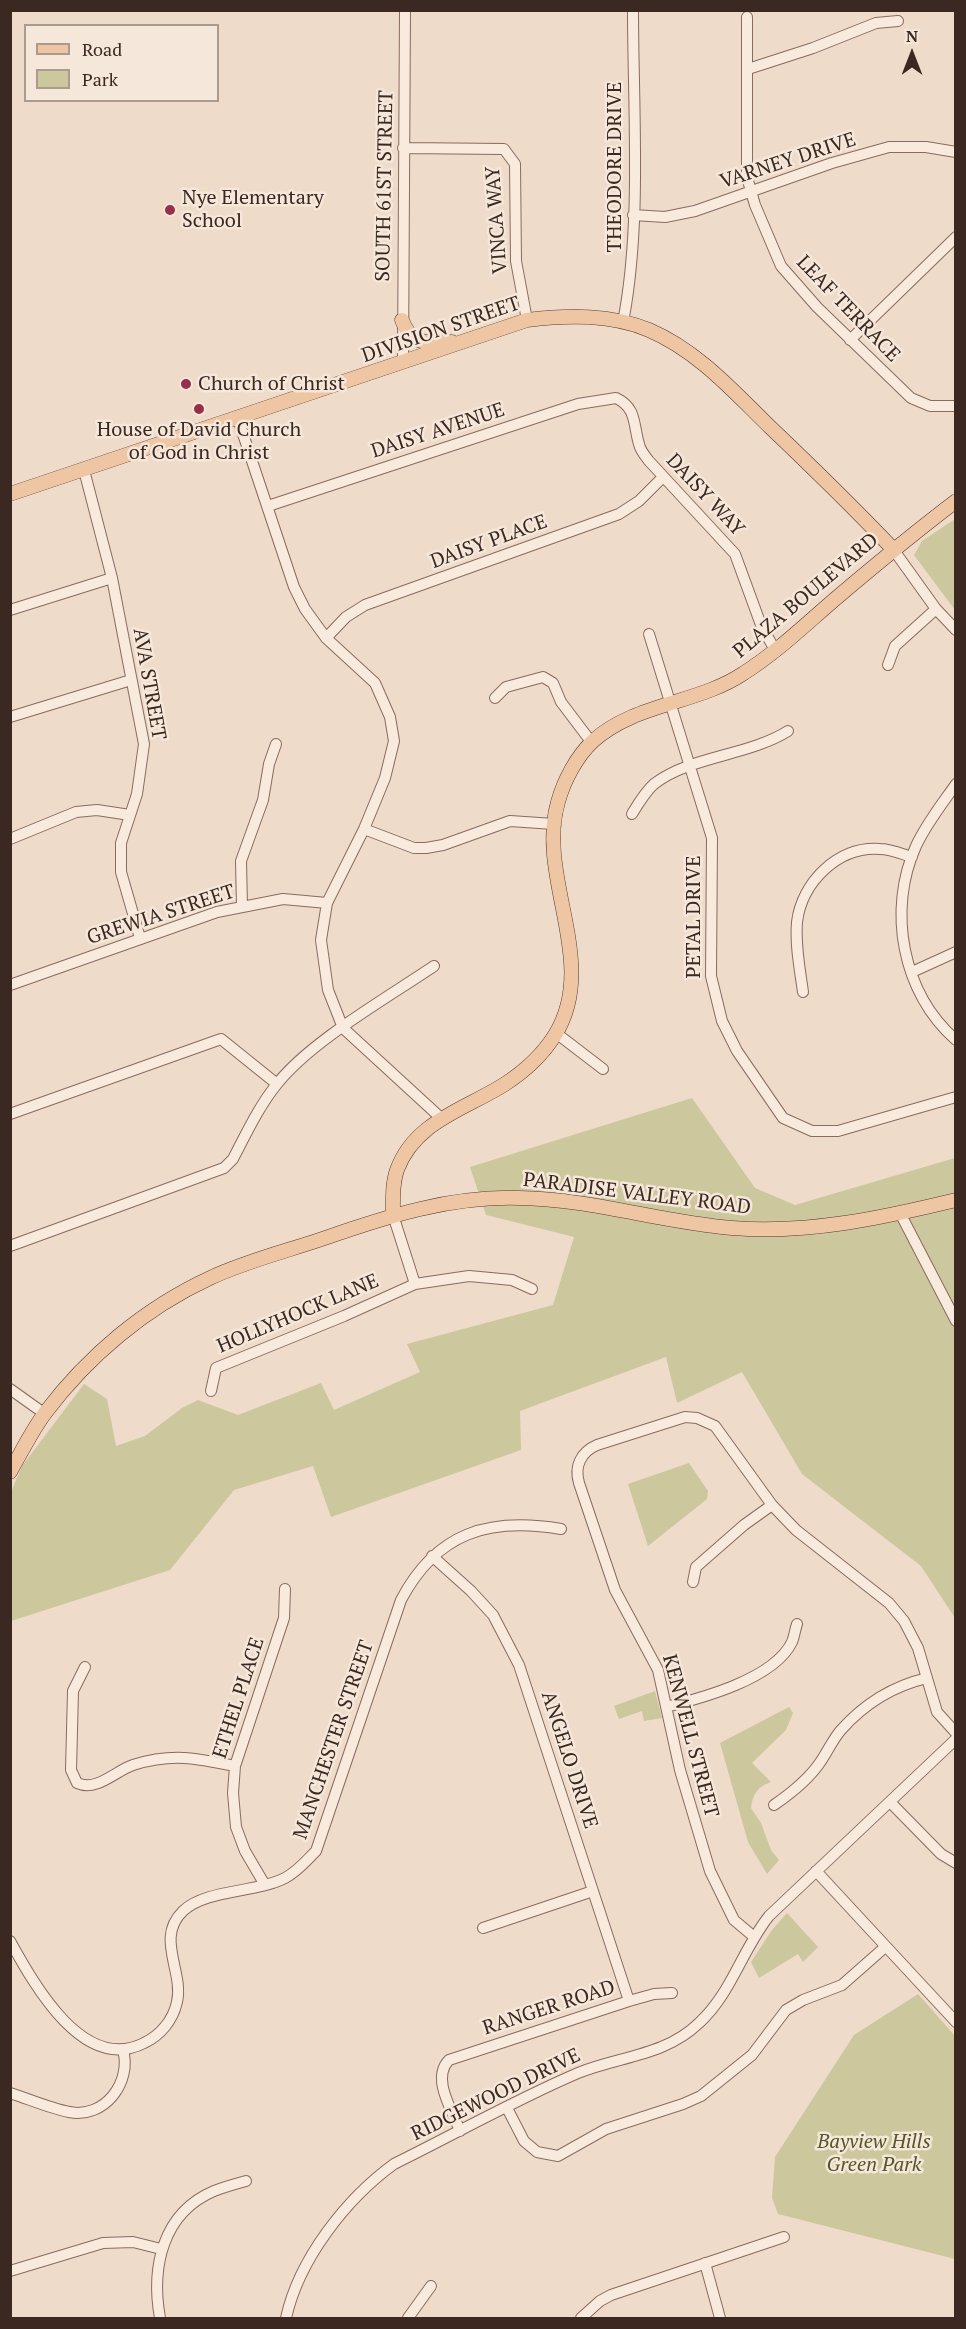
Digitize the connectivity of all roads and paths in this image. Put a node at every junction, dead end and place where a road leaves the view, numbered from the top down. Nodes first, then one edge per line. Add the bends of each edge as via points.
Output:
1 (405, 10) edge
2 (633, 10) edge
3 (747, 16) dead end
4 (898, 21) dead end
5 (748, 69) junction
6 (403, 148) junction
7 (956, 152) edge
8 (751, 192) junction
9 (633, 215) junction
10 (956, 237) edge
11 (402, 320) junction
12 (527, 320) junction
13 (623, 322) junction
14 (850, 340) junction
15 (464, 342) junction
16 (403, 362) junction
17 (621, 400) joint
18 (956, 406) edge
19 (238, 419) junction
20 (84, 470) junction
21 (663, 477) junction
22 (10, 494) edge
23 (956, 501) edge
24 (268, 506) junction
25 (893, 549) junction
26 (112, 578) junction
27 (936, 609) junction
28 (10, 610) edge
29 (956, 630) edge
30 (649, 634) dead end
31 (326, 638) junction
32 (775, 650) junction
33 (888, 665) dead end
34 (131, 680) junction
35 (495, 698) dead end
36 (669, 705) junction
37 (10, 717) edge
38 (788, 731) dead end
39 (592, 743) junction
40 (276, 744) dead end
41 (688, 768) junction
42 (956, 784) edge
43 (632, 814) dead end
44 (130, 815) junction
45 (554, 824) junction
46 (364, 829) junction
47 (10, 839) edge
48 (912, 857) junction
49 (327, 903) junction
50 (242, 907) junction
51 (140, 939) junction
52 (956, 952) edge
53 (434, 966) dead end
54 (912, 972) junction
55 (10, 985) edge
56 (803, 992) dead end
57 (343, 1028) junction
58 (556, 1033) junction
59 (956, 1040) edge
60 (603, 1070) dead end
61 (277, 1084) junction
62 (956, 1097) edge
63 (10, 1114) edge
64 (441, 1118) junction
65 (956, 1200) edge
66 (900, 1214) junction
67 (393, 1215) junction
68 (10, 1246) edge
69 (415, 1284) junction
70 (532, 1289) dead end
71 (956, 1321) edge
72 (10, 1389) edge
73 (211, 1391) dead end
74 (45, 1414) junction
75 (10, 1472) edge
76 (772, 1506) junction
77 (561, 1528) dead end
78 (432, 1556) junction
79 (693, 1582) dead end
80 (285, 1589) dead end
81 (797, 1624) dead end
82 (85, 1667) dead end
83 (927, 1678) junction
84 (666, 1707) junction
85 (956, 1733) edge
86 (956, 1739) edge
87 (235, 1766) junction
88 (890, 1802) junction
89 (774, 1805) dead end
90 (956, 1863) edge
91 (816, 1871) junction
92 (265, 1885) junction
93 (593, 1891) junction
94 (483, 1928) dead end
95 (753, 1936) junction
96 (10, 1941) edge
97 (884, 1948) junction
98 (672, 1993) dead end
99 (629, 2001) junction
100 (956, 2022) edge
101 (123, 2050) junction
102 (10, 2093) edge
103 (507, 2108) junction
104 (459, 2131) junction
105 (246, 2181) dead end
106 (784, 2237) dead end
107 (161, 2249) junction
108 (705, 2263) junction
109 (10, 2271) edge
110 (431, 2286) dead end
111 (160, 2319) edge
112 (286, 2319) edge
113 (408, 2319) edge
114 (581, 2319) edge
115 (720, 2319) edge

1 - 6 street, SOUTH 61ST STREET
2 - 9 street, THEODORE DRIVE
3 - 5 street, LEAF TERRACE
4 - 5 street via 876,23
5 - 8 street, LEAF TERRACE via 747,177
6 - 11 street, SOUTH 61ST STREET
6 - 12 street, VINCA WAY via 504,149 509,153 515,164 516,261
7 - 8 street, VARNEY DRIVE via 889,147
8 - 9 street, VARNEY DRIVE via 695,211 664,217
8 - 14 street, LEAF TERRACE via 781,266
9 - 13 street, THEODORE DRIVE via 632,272
10 - 14 street
11 - 15 main road via 407,334 416,341
11 - 16 street, SOUTH 61ST STREET
12 - 13 main road, DIVISION STREET via 555,317
12 - 15 main road, DIVISION STREET
13 - 25 main road, DIVISION STREET via 658,335 706,365
14 - 18 street, LEAF TERRACE via 911,398 930,406
15 - 16 main road, DIVISION STREET
16 - 19 main road, DIVISION STREET
17 - 21 street, DAISY WAY via 633,413 639,447
17 - 24 street, DAISY AVENUE via 602,398 578,404
19 - 20 main road, DIVISION STREET
19 - 24 street
20 - 22 main road, DIVISION STREET
20 - 26 street, AVA STREET
21 - 31 street, DAISY PLACE via 619,514 365,605 346,617
21 - 32 street, DAISY WAY via 735,554 761,625
23 - 25 main road, PLAZA BOULEVARD
24 - 31 street via 294,587
25 - 27 street, DIVISION STREET
25 - 32 main road, PLAZA BOULEVARD
26 - 28 street
26 - 34 street, AVA STREET
27 - 29 street, DIVISION STREET
27 - 33 street via 895,646
30 - 36 street, PETAL DRIVE
31 - 46 street via 375,683 390,717 392,750
32 - 36 main road, PLAZA BOULEVARD via 744,674 714,690
34 - 37 street
34 - 44 street, AVA STREET via 144,744 142,771
35 - 39 street via 506,687 543,677 553,682 561,702
36 - 39 main road, PLAZA BOULEVARD via 627,720
36 - 41 street, PETAL DRIVE
38 - 41 street via 772,741
39 - 45 main road, PLAZA BOULEVARD via 565,783
40 - 50 street via 263,800 241,861
41 - 43 street via 654,784
41 - 62 street, PETAL DRIVE via 712,838 711,975 717,1006 737,1051 783,1118 803,1129 829,1132
42 - 48 street
44 - 47 street via 97,810 76,812
44 - 51 street, AVA STREET via 122,843 121,872
45 - 46 street via 510,821 426,848 414,848
45 - 58 main road, PLAZA BOULEVARD via 555,868 571,964 570,989
46 - 49 street
48 - 54 street via 901,915
48 - 56 street via 882,849 862,850 842,857 817,877 805,895 797,926
49 - 50 street, GREWIA STREET via 289,898
49 - 57 street via 321,940 323,966
50 - 51 street, GREWIA STREET
51 - 55 street, GREWIA STREET
52 - 54 street
53 - 57 street
54 - 59 street via 928,1007
57 - 61 street
57 - 64 street
58 - 60 street
58 - 64 main road via 520,1074
61 - 63 street via 221,1039
61 - 68 street via 224,1168
64 - 67 main road via 415,1140 398,1168
65 - 66 main road, PARADISE VALLEY ROAD
66 - 67 main road, PARADISE VALLEY ROAD via 780,1230 733,1228 602,1206 516,1197 475,1199
66 - 71 street
67 - 69 street
67 - 74 main road, PARADISE VALLEY ROAD via 211,1277 167,1301 94,1358
69 - 70 street, HOLLYHOCK LANE via 469,1276 512,1280
69 - 73 street, HOLLYHOCK LANE via 216,1368
72 - 74 street
74 - 75 main road, PARADISE VALLEY ROAD
76 - 79 street via 696,1567
76 - 83 street, KENWELL STREET via 796,1530 889,1603 918,1648
76 - 84 street, KENWELL STREET via 715,1426 697,1418 685,1417 597,1445 579,1462 579,1483 615,1590 658,1670
77 - 78 street, MANCHESTER STREET via 527,1524 491,1526 459,1538
78 - 92 street, MANCHESTER STREET via 401,1600 316,1851 297,1871
78 - 93 street, ANGELO DRIVE via 493,1615 519,1665
80 - 87 street, ETHEL PLACE via 284,1618
81 - 84 street via 785,1652 756,1674 703,1698
82 - 87 street via 73,1691 71,1770 78,1783 92,1786 131,1766 166,1757 185,1756
83 - 85 street, KENWELL STREET via 937,1712
83 - 89 street via 889,1691 862,1708 839,1731 820,1764
84 - 95 street, KENWELL STREET via 710,1871 734,1920
86 - 88 street, RIDGEWOOD DRIVE
87 - 92 street, ETHEL PLACE via 236,1827
88 - 90 street via 941,1854
88 - 91 street, RIDGEWOOD DRIVE
91 - 95 street, RIDGEWOOD DRIVE
91 - 97 street
92 - 101 street, MANCHESTER STREET via 198,1901 179,1915 170,1938 178,1987 175,2010 156,2036
93 - 94 street
93 - 99 street, ANGELO DRIVE
95 - 103 street, RIDGEWOOD DRIVE via 715,2006 680,2038 645,2054 581,2072
96 - 101 street via 38,1990 79,2034 108,2049
97 - 100 street via 902,1962
97 - 103 street via 842,1985 786,2010 752,2055 719,2084 683,2104 606,2129 558,2156 537,2152 524,2141
98 - 99 street, RANGER ROAD
99 - 104 street, RANGER ROAD via 449,2060 442,2067 440,2078
101 - 102 street via 127,2064 117,2091 94,2110 71,2112
103 - 104 street, RIDGEWOOD DRIVE
104 - 112 street, RIDGEWOOD DRIVE via 394,2164 355,2197 301,2276
105 - 107 street via 213,2192 190,2206
106 - 108 street
107 - 109 street via 133,2242 103,2243
107 - 111 street via 157,2300
108 - 114 street via 611,2295
108 - 115 street
110 - 113 street

